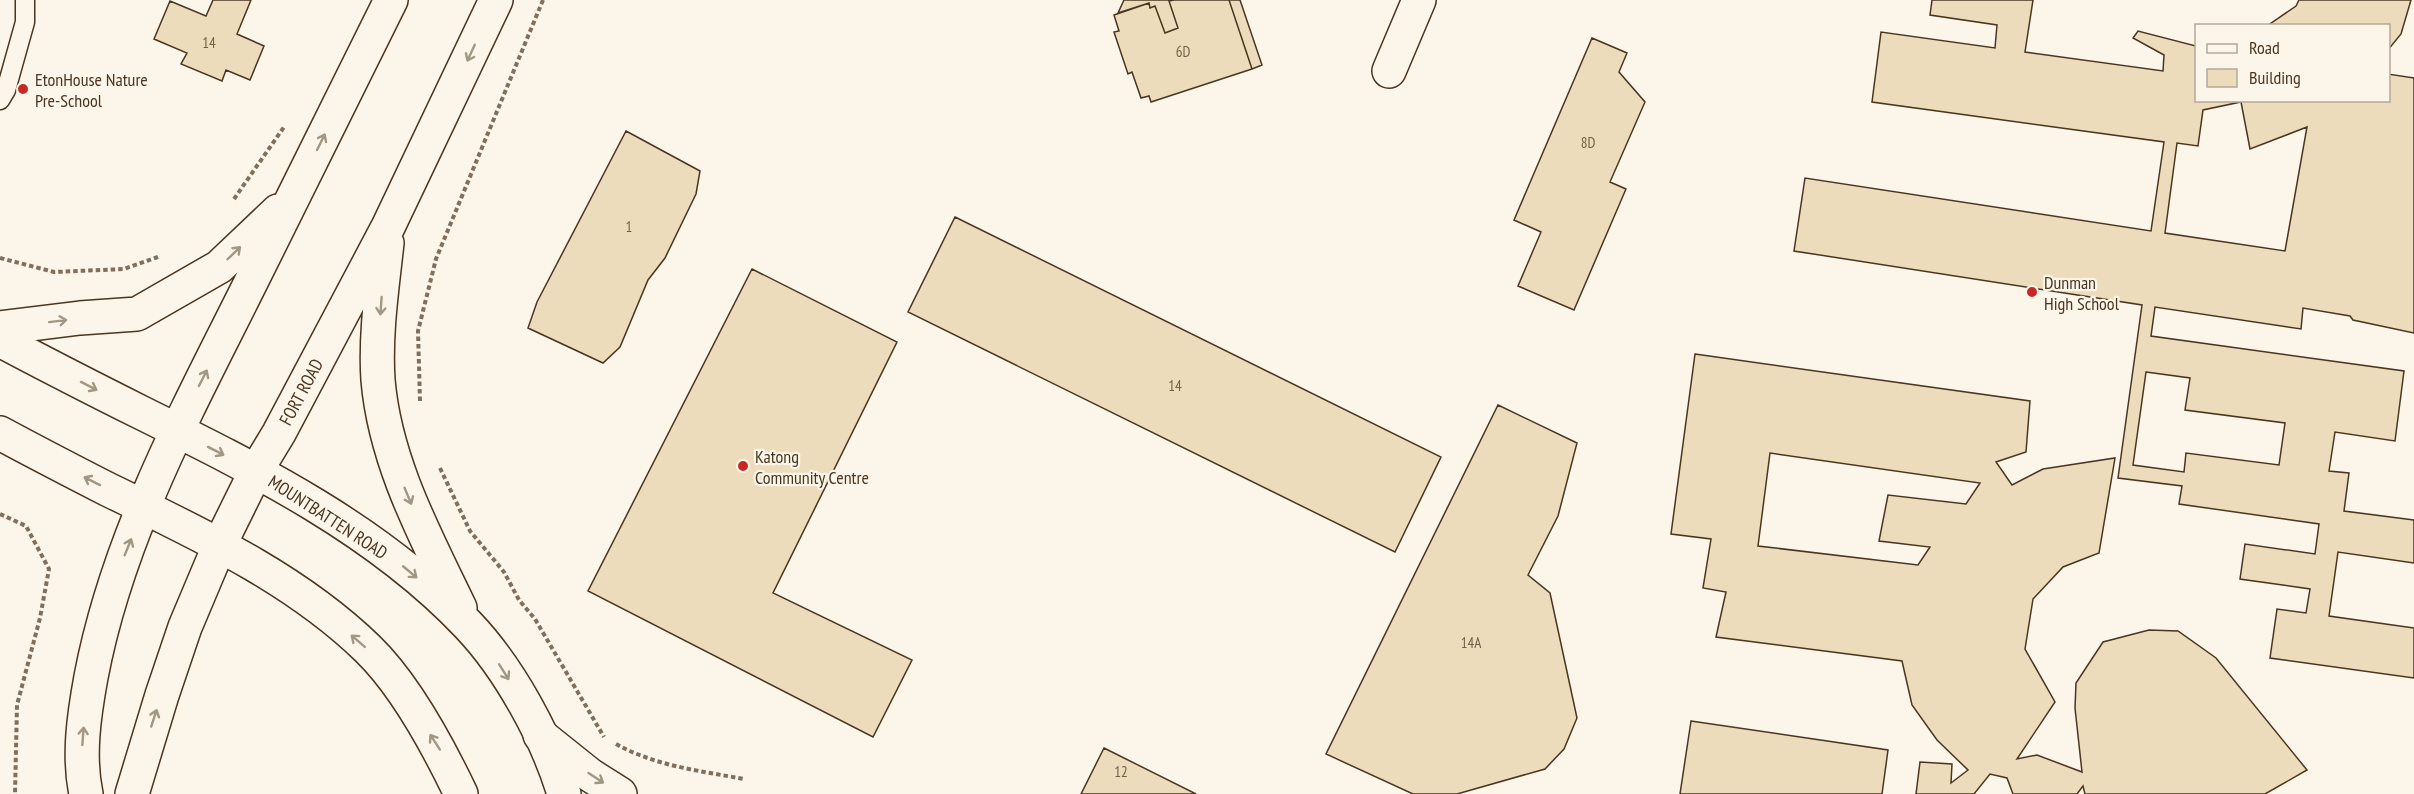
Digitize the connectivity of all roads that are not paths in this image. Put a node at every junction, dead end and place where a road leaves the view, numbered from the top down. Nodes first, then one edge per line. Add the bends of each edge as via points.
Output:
1 (25, 0) edge
2 (391, 0) edge
3 (496, 0) edge
4 (1419, 0) edge
5 (1389, 71) dead end
6 (0, 100) edge
7 (295, 195) junction
8 (388, 227) junction
9 (0, 328) edge
10 (0, 340) edge
11 (176, 430) junction
12 (0, 433) edge
13 (256, 471) junction
14 (144, 506) junction
15 (220, 544) junction
16 (468, 625) junction
17 (540, 735) junction
18 (86, 794) edge
19 (132, 794) edge
20 (461, 794) edge
21 (564, 794) edge
22 (621, 794) edge

1 - 6 lane via 25,22
7 -> 2 main road
3 -> 8 main road, FORT ROAD
4 - 5 main road
9 -> 7 main road via 137,314 219,267
11 -> 7 main road
8 - 13 main road, FORT ROAD
8 -> 16 main road via 378,344 385,429 401,480
10 -> 11 main road, MOUNTBATTEN ROAD
11 -> 13 main road, MOUNTBATTEN ROAD
11 - 14 main road
14 -> 12 main road
13 - 15 main road, FORT ROAD
13 -> 16 main road, MOUNTBATTEN ROAD via 387,553
14 - 15 main road
18 -> 14 main road via 82,742 95,656 116,579
19 -> 15 main road, FORT ROAD via 177,650
20 -> 15 main road via 440,749 369,650 322,610
16 -> 17 main road, MOUNTBATTEN ROAD via 496,659
17 - 21 main road, MOUNTBATTEN ROAD
17 -> 22 main road

